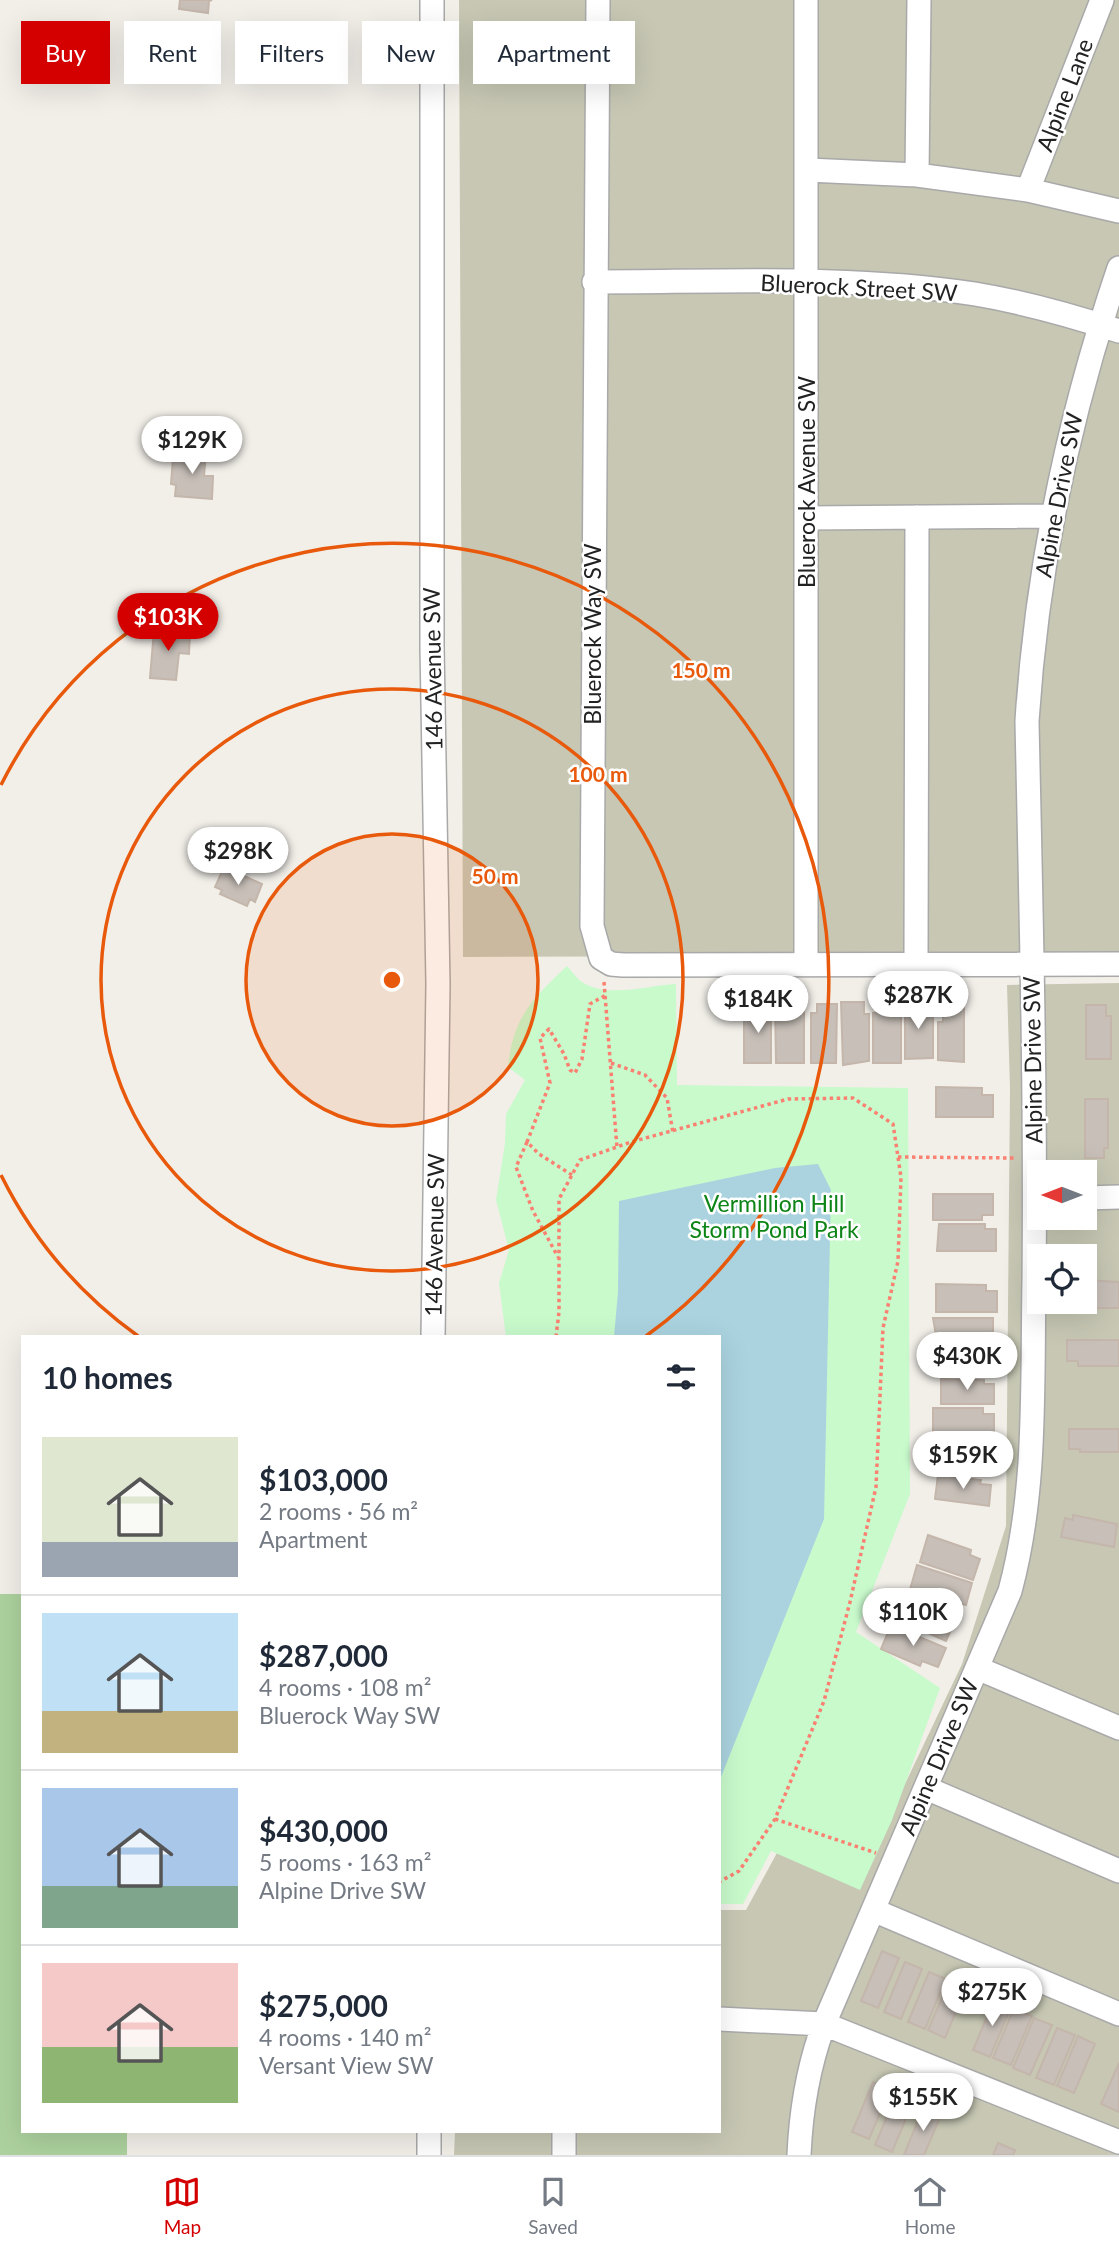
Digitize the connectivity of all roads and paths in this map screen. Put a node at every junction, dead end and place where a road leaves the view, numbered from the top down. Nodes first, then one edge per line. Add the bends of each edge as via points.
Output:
1 (432, 0) edge
2 (598, 0) edge
3 (806, 0) edge
4 (919, 0) edge
5 (1102, 0) edge
6 (808, 170) junction
7 (917, 175) junction
8 (1028, 190) junction
9 (1119, 211) edge
10 (1119, 268) edge
11 (594, 282) junction
12 (807, 282) junction
13 (1109, 328) edge
14 (1051, 516) junction
15 (917, 517) junction
16 (807, 518) junction
17 (601, 958) junction
18 (806, 964) junction
19 (916, 964) junction
20 (1032, 964) junction
21 (1119, 964) edge
22 (606, 995) junction
23 (611, 1063) junction
24 (673, 1133) junction
25 (527, 1142) junction
26 (617, 1148) junction
27 (898, 1157) junction
28 (1034, 1157) junction
29 (1034, 1160) edge
30 (572, 1175) junction
31 (1119, 1197) edge
32 (1097, 1198) edge
33 (1036, 1230) edge
34 (559, 1259) junction
35 (433, 1335) edge
36 (556, 1335) edge
37 (977, 1668) junction
38 (1119, 1728) edge
39 (926, 1788) junction
40 (775, 1819) junction
41 (896, 1858) junction
42 (1119, 1871) edge
43 (721, 1881) edge
44 (873, 1910) junction
45 (1119, 2014) edge
46 (721, 2019) edge
47 (824, 2024) junction
48 (429, 2133) edge
49 (565, 2133) edge
50 (1119, 2142) edge
51 (429, 2155) edge
52 (564, 2155) edge
53 (799, 2155) edge

1 - 35 street, 146 Avenue SW via 432,634 439,984
2 - 11 street, Bluerock Way SW
3 - 6 street, Bluerock Avenue SW
4 - 7 street
5 - 8 street, Alpine Lane
6 - 7 street
6 - 12 street, Bluerock Avenue SW
7 - 8 street
8 - 9 street
10 - 13 street, Alpine Drive SW
11 - 12 street, Bluerock Street SW
11 - 17 street, Bluerock Way SW via 592,926
12 - 13 street, Bluerock Street SW via 978,295
12 - 16 street, Bluerock Avenue SW
13 - 14 street, Alpine Drive SW via 1072,422
14 - 15 street
14 - 20 street, Alpine Drive SW via 1032,646 1027,721
15 - 16 street
15 - 19 street
16 - 18 street, Bluerock Avenue SW
17 - 18 street via 623,965
17 - 22 path
18 - 19 street
19 - 20 street
20 - 21 street
20 - 28 street, Alpine Drive SW
22 - 23 path
22 - 25 path via 590,1003 582,1059 575,1073 549,1029 540,1038 550,1083
23 - 24 path via 645,1075 667,1098
23 - 26 path
24 - 26 path
24 - 27 path via 788,1099 853,1098 893,1124
25 - 30 path
25 - 34 path via 516,1167
26 - 30 path via 580,1160
27 - 28 path
27 - 40 path via 898,1261 883,1328 876,1487 824,1701
28 - 29 street, Alpine Drive SW
30 - 34 path via 559,1199
31 - 32 street
33 - 37 street, Alpine Drive SW via 1028,1505 1010,1591
34 - 36 path
37 - 38 street
37 - 39 street, Alpine Drive SW
39 - 41 street, Alpine Drive SW
39 - 42 street
40 - 41 path
40 - 43 path via 739,1871
41 - 44 street, Alpine Drive SW
44 - 45 street
44 - 47 street, Alpine Drive SW
46 - 47 street
47 - 50 street
47 - 53 street, Alpine Drive SW via 811,2060
48 - 51 street
49 - 52 street

